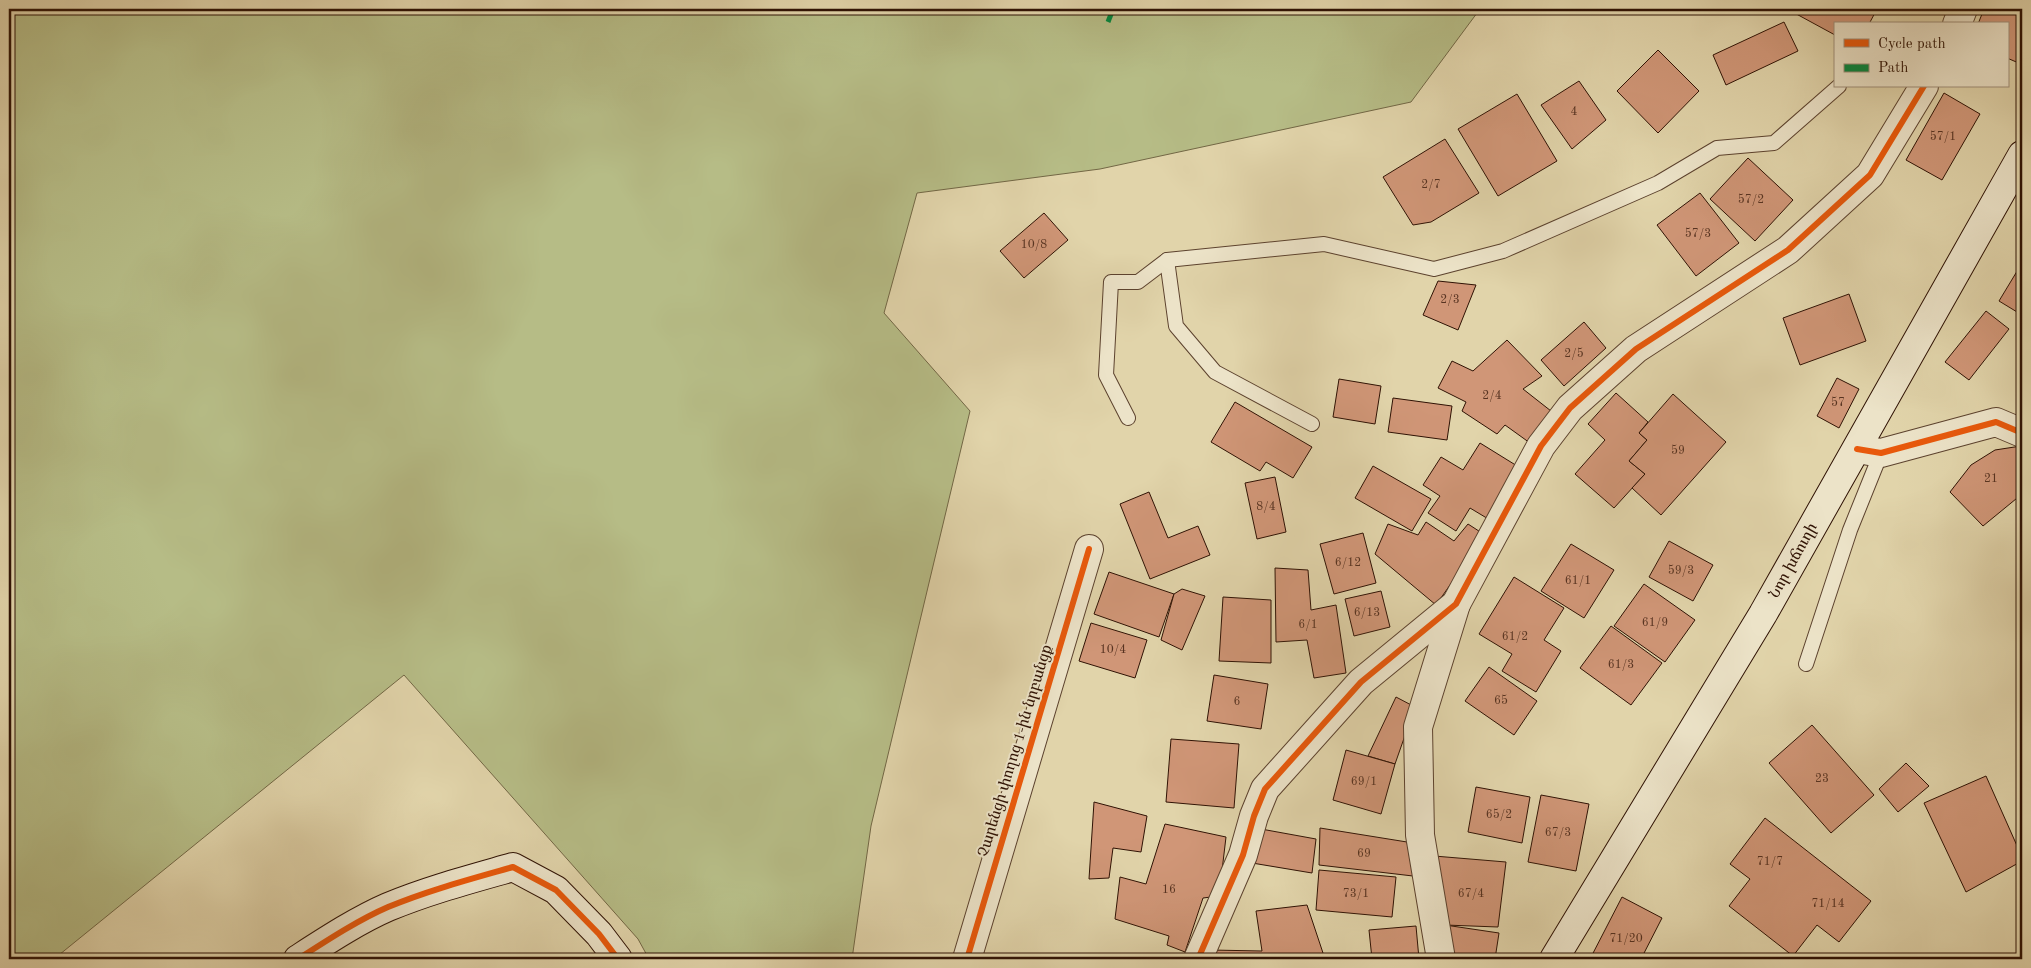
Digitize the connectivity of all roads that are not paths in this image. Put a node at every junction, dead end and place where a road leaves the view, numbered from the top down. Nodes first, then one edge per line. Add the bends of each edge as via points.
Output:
1 (1963, 9) edge
2 (1958, 22) edge
3 (1837, 88) edge
4 (1923, 88) edge
5 (2022, 156) edge
6 (1167, 260) junction
7 (1128, 418) dead end
8 (1312, 424) dead end
9 (2022, 433) edge
10 (1869, 451) junction
11 (1089, 549) dead end
12 (1456, 604) junction
13 (1806, 664) dead end
14 (298, 959) edge
15 (618, 959) edge
16 (967, 959) edge
17 (1198, 959) edge
18 (1441, 959) edge
19 (1554, 959) edge

1 - 2 street
3 - 6 lane via 1774,142 1717,148 1658,183 1512,247 1434,269 1324,244
4 - 12 street via 1864,182 1788,250 1636,349 1570,408 1541,446
5 - 10 street, Նոր խճուղի
6 - 7 lane via 1138,282 1112,282 1106,375
6 - 8 lane via 1176,326 1215,372
9 - 10 street via 1996,422
10 - 13 lane via 1850,530
10 - 19 street, Նոր խճուղի via 1763,614
11 - 16 street, Չարենցի փողոց 1-ին նրբանցք
12 - 17 street via 1361,682 1264,789 1244,855
12 - 18 street via 1418,727 1420,835
14 - 15 street via 387,908 448,885 513,867 556,890 599,934

